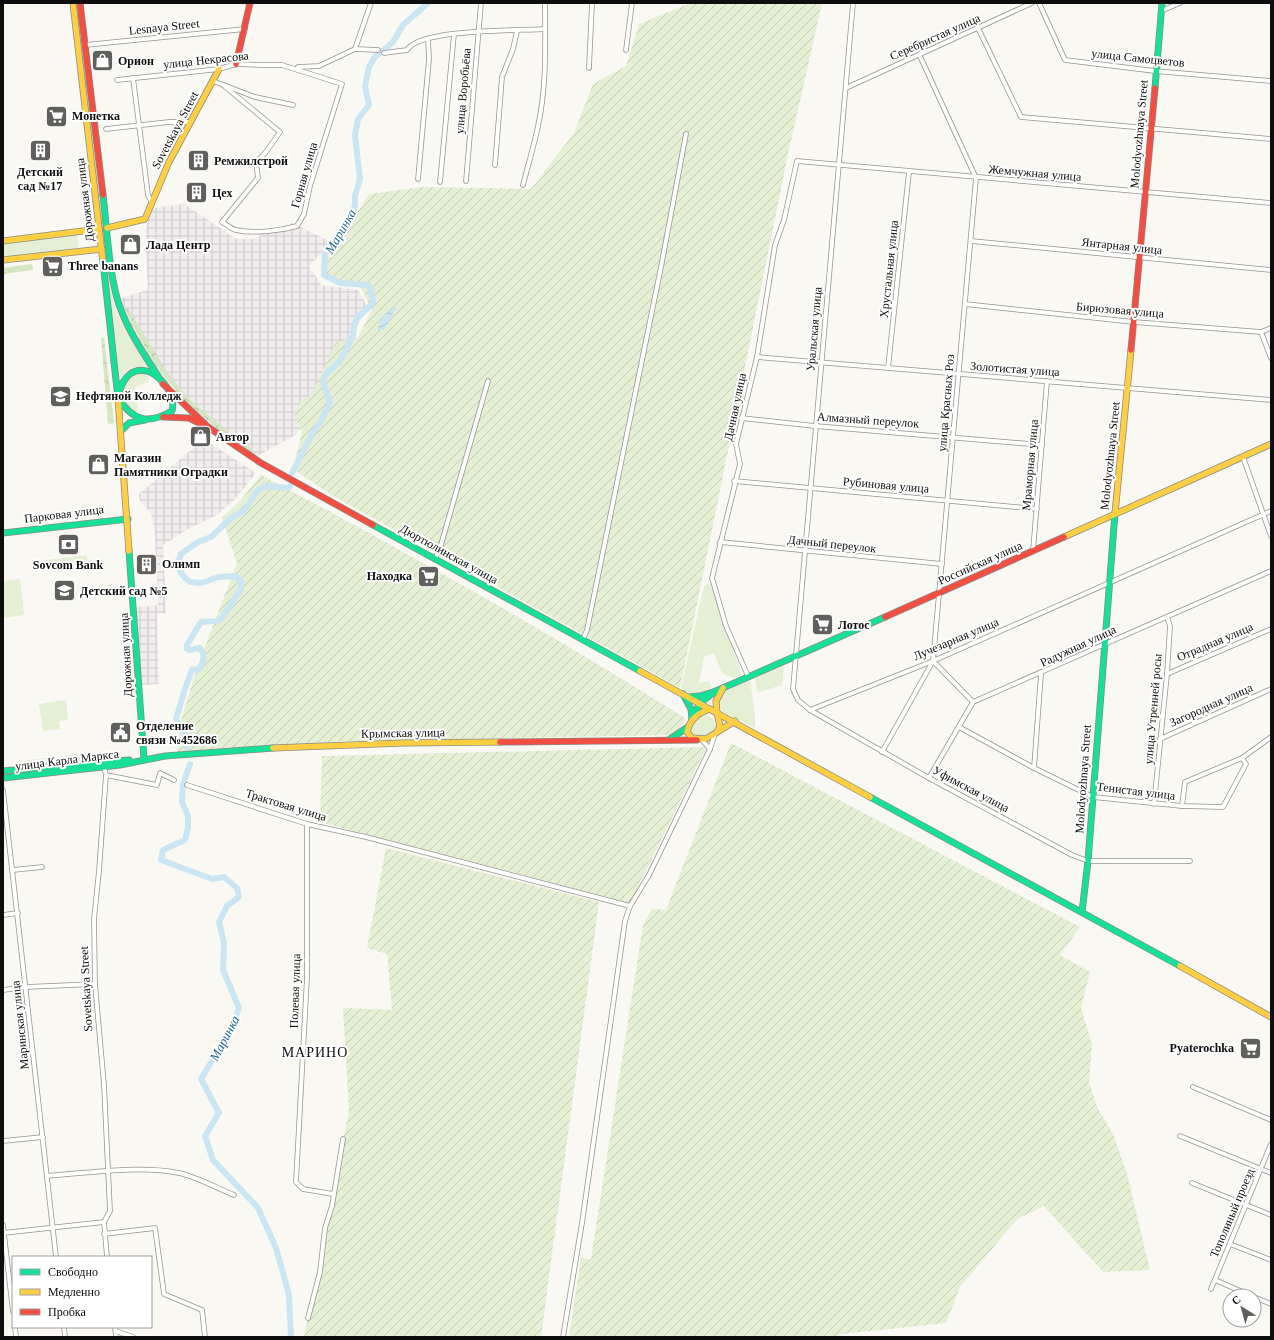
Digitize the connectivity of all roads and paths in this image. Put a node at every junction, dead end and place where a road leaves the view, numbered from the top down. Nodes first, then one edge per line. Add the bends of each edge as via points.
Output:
1 (73, 3) edge
2 (80, 3) edge
3 (250, 3) edge
4 (371, 3) edge
5 (481, 3) edge
6 (545, 3) edge
7 (592, 3) edge
8 (632, 3) edge
9 (853, 3) edge
10 (1032, 3) edge
11 (1039, 3) edge
12 (1162, 3) edge
13 (1180, 3) edge
14 (1161, 11) junction
15 (978, 28) junction
16 (245, 29) junction
17 (545, 29) junction
18 (478, 30) junction
19 (516, 31) junction
20 (454, 34) junction
21 (428, 39) junction
22 (85, 45) junction
23 (355, 49) junction
24 (378, 50) dead end
25 (626, 50) dead end
26 (384, 53) dead end
27 (919, 54) junction
28 (236, 64) junction
29 (282, 65) junction
30 (589, 68) dead end
31 (219, 69) junction
32 (1155, 71) junction
33 (133, 78) junction
34 (117, 80) dead end
35 (213, 81) junction
36 (1271, 81) edge
37 (342, 84) joint
38 (223, 85) junction
39 (846, 88) junction
40 (293, 105) dead end
41 (191, 122) junction
42 (139, 126) junction
43 (106, 129) dead end
44 (1150, 129) junction
45 (686, 134) dead end
46 (1271, 139) edge
47 (797, 162) joint
48 (838, 164) junction
49 (495, 165) dead end
50 (909, 172) junction
51 (976, 178) junction
52 (418, 179) dead end
53 (466, 181) dead end
54 (440, 182) dead end
55 (523, 185) dead end
56 (1144, 192) junction
57 (152, 203) junction
58 (1271, 203) edge
59 (108, 228) junction
60 (99, 230) junction
61 (3, 241) edge
62 (971, 241) junction
63 (109, 248) junction
64 (102, 249) junction
65 (1139, 258) junction
66 (3, 260) edge
67 (1271, 270) edge
68 (104, 271) junction
69 (112, 272) junction
70 (965, 304) junction
71 (1134, 322) junction
72 (1271, 328) edge
73 (1261, 332) junction
74 (757, 356) junction
75 (1271, 358) edge
76 (821, 363) junction
77 (888, 368) junction
78 (957, 375) junction
79 (488, 381) dead end
80 (1047, 381) junction
81 (163, 383) junction
82 (1128, 388) junction
83 (118, 396) junction
84 (1271, 400) edge
85 (158, 417) junction
86 (152, 418) junction
87 (741, 418) junction
88 (815, 426) junction
89 (208, 427) junction
90 (121, 431) junction
91 (953, 437) junction
92 (1271, 444) edge
93 (1042, 445) junction
94 (1243, 457) junction
95 (734, 481) junction
96 (810, 489) junction
97 (948, 500) junction
98 (1037, 509) junction
99 (1271, 511) edge
100 (1263, 514) junction
101 (1115, 515) junction
102 (128, 519) junction
103 (3, 533) edge
104 (1271, 536) edge
105 (720, 542) junction
106 (1033, 551) junction
107 (804, 552) junction
108 (435, 558) junction
109 (942, 564) junction
110 (1271, 571) edge
111 (1110, 584) junction
112 (938, 594) junction
113 (1167, 618) junction
114 (1271, 629) edge
115 (583, 640) junction
116 (1105, 644) junction
117 (795, 656) junction
118 (933, 661) junction
119 (1041, 674) junction
120 (1167, 674) junction
121 (748, 676) junction
122 (723, 688) junction
123 (1271, 689) edge
124 (716, 691) junction
125 (684, 694) junction
126 (973, 702) junction
127 (700, 704) junction
128 (710, 709) junction
129 (810, 710) junction
130 (717, 713) junction
131 (692, 719) junction
132 (736, 721) junction
133 (688, 727) junction
134 (959, 727) junction
135 (716, 733) junction
136 (1271, 737) edge
137 (1160, 739) junction
138 (668, 740) junction
139 (699, 740) junction
140 (710, 749) junction
141 (882, 752) junction
142 (1242, 758) junction
143 (142, 759) junction
144 (104, 767) junction
145 (1034, 768) junction
146 (3, 771) edge
147 (106, 775) junction
148 (3, 778) edge
149 (929, 778) junction
150 (174, 780) dead end
151 (187, 784) dead end
152 (3, 790) edge
153 (1093, 797) junction
154 (1154, 804) junction
155 (1182, 806) junction
156 (307, 824) junction
157 (1088, 861) junction
158 (1190, 861) dead end
159 (42, 867) dead end
160 (13, 870) junction
161 (630, 906) junction
162 (1082, 912) junction
163 (18, 913) junction
164 (3, 915) edge
165 (95, 984) junction
166 (26, 987) junction
167 (3, 990) edge
168 (1270, 1015) edge
169 (1193, 1088) dead end
170 (1271, 1120) edge
171 (1180, 1136) dead end
172 (43, 1137) junction
173 (343, 1139) dead end
174 (3, 1141) edge
175 (1271, 1144) edge
176 (1261, 1169) junction
177 (108, 1171) junction
178 (1271, 1173) edge
179 (47, 1176) junction
180 (1192, 1183) dead end
181 (333, 1194) junction
182 (234, 1195) dead end
183 (1247, 1205) junction
184 (1271, 1215) edge
185 (104, 1222) junction
186 (3, 1225) edge
187 (52, 1228) junction
188 (4, 1233) edge
189 (104, 1234) junction
190 (1230, 1244) junction
191 (56, 1256) edge
192 (107, 1256) edge
193 (1271, 1260) edge
194 (1215, 1280) junction
195 (1234, 1288) edge
196 (1211, 1289) dead end
197 (12, 1303) edge
198 (308, 1318) dead end
199 (115, 1329) edge
200 (116, 1337) edge
201 (133, 1337) edge
202 (205, 1337) edge
203 (563, 1337) edge

1 - 60 main road, Дорожная улица
2 - 22 main road, Дорожная улица
3 - 16 main road
4 - 23 street
5 - 18 street, улица Воробьёва
6 - 17 street
7 - 30 street
8 - 25 street
9 - 39 street, Уральская улица
10 - 15 street, Серебристая улица
11 - 32 street, улица Самоцветов via 1065,60
12 - 14 main road, Molodyozhnaya Street
13 - 14 street
14 - 32 main road, Molodyozhnaya Street
15 - 27 street, Серебристая улица
15 - 44 street via 1021,117
16 - 22 street, Lesnaya Street
16 - 28 main road
17 - 19 street
17 - 55 street via 546,47 538,125
18 - 19 street
18 - 20 street
18 - 53 street, улица Воробьёва
19 - 49 street via 513,49 502,77
20 - 21 street
20 - 54 street
21 - 26 street via 410,46 407,50
21 - 52 street via 429,59
22 - 59 main road, Дорожная улица
23 - 24 street
23 - 29 street via 319,66 304,68
27 - 39 street, Серебристая улица
27 - 51 street, улица Красных Роз
28 - 29 street, улица Некрасова
28 - 31 street, улица Некрасова
29 - 37 street, улица Некрасова
31 - 33 street, улица Некрасова
31 - 35 main road, Sovetskaya Street
32 - 36 street, улица Самоцветов
32 - 44 main road, Molodyozhnaya Street
33 - 34 street, улица Некрасова
33 - 42 street
35 - 38 street
35 - 41 main road, Sovetskaya Street
37 - 38 street, Горная улица via 310,186 304,214 297,226 285,230 247,231 234,230 222,222 258,178 256,162 280,132
38 - 40 street
39 - 48 street, Уральская улица
41 - 42 street
41 - 57 main road, Sovetskaya Street via 169,162
42 - 43 street
42 - 57 street via 148,195
44 - 46 street
44 - 56 main road, Molodyozhnaya Street
45 - 115 street via 630,426
47 - 48 street, Жемчужная улица
47 - 74 street, Дачная улица via 784,220 775,245
48 - 50 street, Жемчужная улица
48 - 76 street, Уральская улица
50 - 51 street, Жемчужная улица
50 - 77 street, Хрустальная улица
51 - 56 street, Жемчужная улица
51 - 62 street, улица Красных Роз
56 - 58 street, Жемчужная улица
56 - 65 main road, Molodyozhnaya Street
57 - 59 main road, Sovetskaya Street via 143,220
59 - 60 main road, Sovetskaya Street
59 - 63 main road, Дорожная улица
60 - 61 main road, Sovetskaya Street
60 - 64 main road, Дорожная улица
62 - 65 street, Янтарная улица
62 - 70 street, улица Красных Роз
63 - 64 main road
63 - 69 main road, Дорожная улица
64 - 66 main road
64 - 68 main road, Дорожная улица
65 - 67 street, Янтарная улица
65 - 71 main road, Molodyozhnaya Street
68 - 69 main road via 108,268
68 - 83 main road, Дорожная улица
69 - 81 main road, Дорожная улица via 120,308 135,341
70 - 71 street, Бирюзовая улица
70 - 78 street, улица Красных Роз
71 - 73 street, Бирюзовая улица
71 - 82 main road, Molodyozhnaya Street
72 - 73 street, Бирюзовая улица
73 - 75 street
74 - 76 street, Золотистая улица
74 - 87 street, Дачная улица
76 - 77 street, Золотистая улица
76 - 88 street, Уральская улица
77 - 78 street, Золотистая улица
78 - 80 street, Золотистая улица
78 - 91 street, улица Красных Роз
79 - 108 street via 441,545
80 - 82 street, Золотистая улица
80 - 93 street, Мраморная улица
81 - 83 main road via 148,371 139,370 123,380
81 - 85 main road via 174,405 172,410
81 - 89 main road, Дорожная улица
82 - 84 street, Золотистая улица
82 - 101 main road, Molodyozhnaya Street
83 - 86 main road via 128,413 135,418
83 - 90 main road, Дорожная улица
85 - 86 main road
85 - 89 main road via 189,418
86 - 90 main road via 129,423
87 - 88 street, Алмазный переулок
87 - 95 street, Дачная улица via 736,444 740,464
88 - 91 street, Алмазный переулок
88 - 96 street, Уральская улица
89 - 108 main road, Дюртюлинская улица via 261,463
90 - 102 main road, Дорожная улица
91 - 93 street, Алмазный переулок
91 - 97 street, улица Красных Роз
92 - 94 main road, Российская улица
93 - 98 street, Мраморная улица
94 - 100 street
94 - 101 main road, Российская улица
95 - 96 street, Рубиновая улица
95 - 105 street, Дачная улица
96 - 97 street, Рубиновая улица
96 - 107 street, Уральская улица
97 - 98 street, Рубиновая улица
97 - 109 street, улица Красных Роз
98 - 106 street, Мраморная улица
99 - 100 street, Лучезарная улица
100 - 104 street
100 - 111 street, Лучезарная улица
101 - 106 main road, Российская улица
101 - 111 main road, Molodyozhnaya Street
102 - 103 main road, Парковая улица
102 - 143 main road, Дорожная улица
105 - 107 street, Дачный переулок
105 - 121 street, Дачная улица via 712,578 726,626
106 - 112 main road, Российская улица
107 - 109 street, Дачный переулок
107 - 117 street, Уральская улица
108 - 115 main road, Дюртюлинская улица
109 - 112 street, улица Красных Роз
110 - 113 street, Радужная улица
111 - 116 main road, Molodyozhnaya Street
111 - 118 street, Лучезарная улица
112 - 117 main road, Российская улица
112 - 118 street, улица Красных Роз
113 - 116 street, Радужная улица
113 - 120 street, улица Утренней росы via 1170,626
114 - 120 street, Отрадная улица
115 - 125 main road, Дюртюлинская улица
116 - 119 street, Радужная улица
116 - 153 main road, Molodyozhnaya Street
117 - 121 main road, Российская улица
117 - 129 street, Уфимская улица via 793,689 798,700
118 - 126 street
118 - 129 street, Лучезарная улица
118 - 141 street, улица Красных Роз
119 - 126 street, Радужная улица
119 - 145 street
120 - 137 street, улица Утренней росы
121 - 122 main road, Российская улица
122 - 124 main road, Российская улица
122 - 130 main road via 716,701
123 - 137 street, Загородная улица
124 - 125 main road via 691,698
124 - 127 main road, Российская улица
125 - 127 main road, Дюртюлинская улица
125 - 131 main road via 691,709
126 - 134 street
127 - 128 main road, Дюртюлинская улица
127 - 131 main road
128 - 130 main road
128 - 131 main road
129 - 141 street, Уфимская улица
130 - 132 main road
130 - 135 main road via 720,726
131 - 133 main road
132 - 135 main road
132 - 162 main road
133 - 138 main road
133 - 139 main road via 689,736
134 - 145 street, Тенистая улица
134 - 149 street
135 - 139 main road
135 - 140 street
136 - 142 street
137 - 154 street, улица Утренней росы
138 - 139 main road, Крымская улица
138 - 143 main road, Крымская улица via 384,744 249,749
139 - 140 street
140 - 161 street via 650,874
141 - 149 street, Уфимская улица
142 - 155 street via 1185,782
142 - 155 street, Тенистая улица via 1246,764 1223,807
143 - 144 main road, улица Карла Маркса
143 - 146 main road, улица Карла Маркса
144 - 147 street, Sovetskaya Street
144 - 148 main road, улица Карла Маркса
145 - 153 street, Тенистая улица
147 - 150 street via 157,785 160,773
147 - 165 street, Sovetskaya Street via 94,919
149 - 157 street, Уфимская улица via 1072,855
151 - 156 street, Трактовая улица
152 - 160 street, Маринская улица
153 - 154 street, Тенистая улица
153 - 157 main road, Molodyozhnaya Street
154 - 155 street, Тенистая улица
156 - 161 street, Трактовая улица
156 - 181 street, Полевая улица via 307,977 296,1182 303,1189
157 - 158 street, Уфимская улица
157 - 162 main road, Molodyozhnaya Street
159 - 160 street
160 - 163 street, Маринская улица
161 - 203 street via 625,921
162 - 168 main road
163 - 164 street
163 - 166 street, Маринская улица
165 - 166 street
165 - 177 street, Sovetskaya Street
166 - 167 street
166 - 172 street, Маринская улица
169 - 170 street
171 - 176 street
172 - 174 street
172 - 179 street, Маринская улица
173 - 181 street
175 - 176 street, Тополиный проезд
176 - 178 street
176 - 183 street, Тополиный проезд
177 - 179 street
177 - 182 street via 180,1173
177 - 185 street, Sovetskaya Street via 110,1211
179 - 187 street, Маринская улица
180 - 183 street
181 - 198 street via 325,1228 320,1272
183 - 184 street
183 - 190 street, Тополиный проезд
185 - 187 street
185 - 189 street
186 - 188 street
187 - 188 street
187 - 191 street, Маринская улица
188 - 197 street
189 - 192 street
189 - 202 street via 155,1228 164,1294 202,1310
190 - 193 street
190 - 194 street, Тополиный проезд
194 - 195 street
194 - 196 street, Тополиный проезд
199 - 200 street
199 - 201 street

